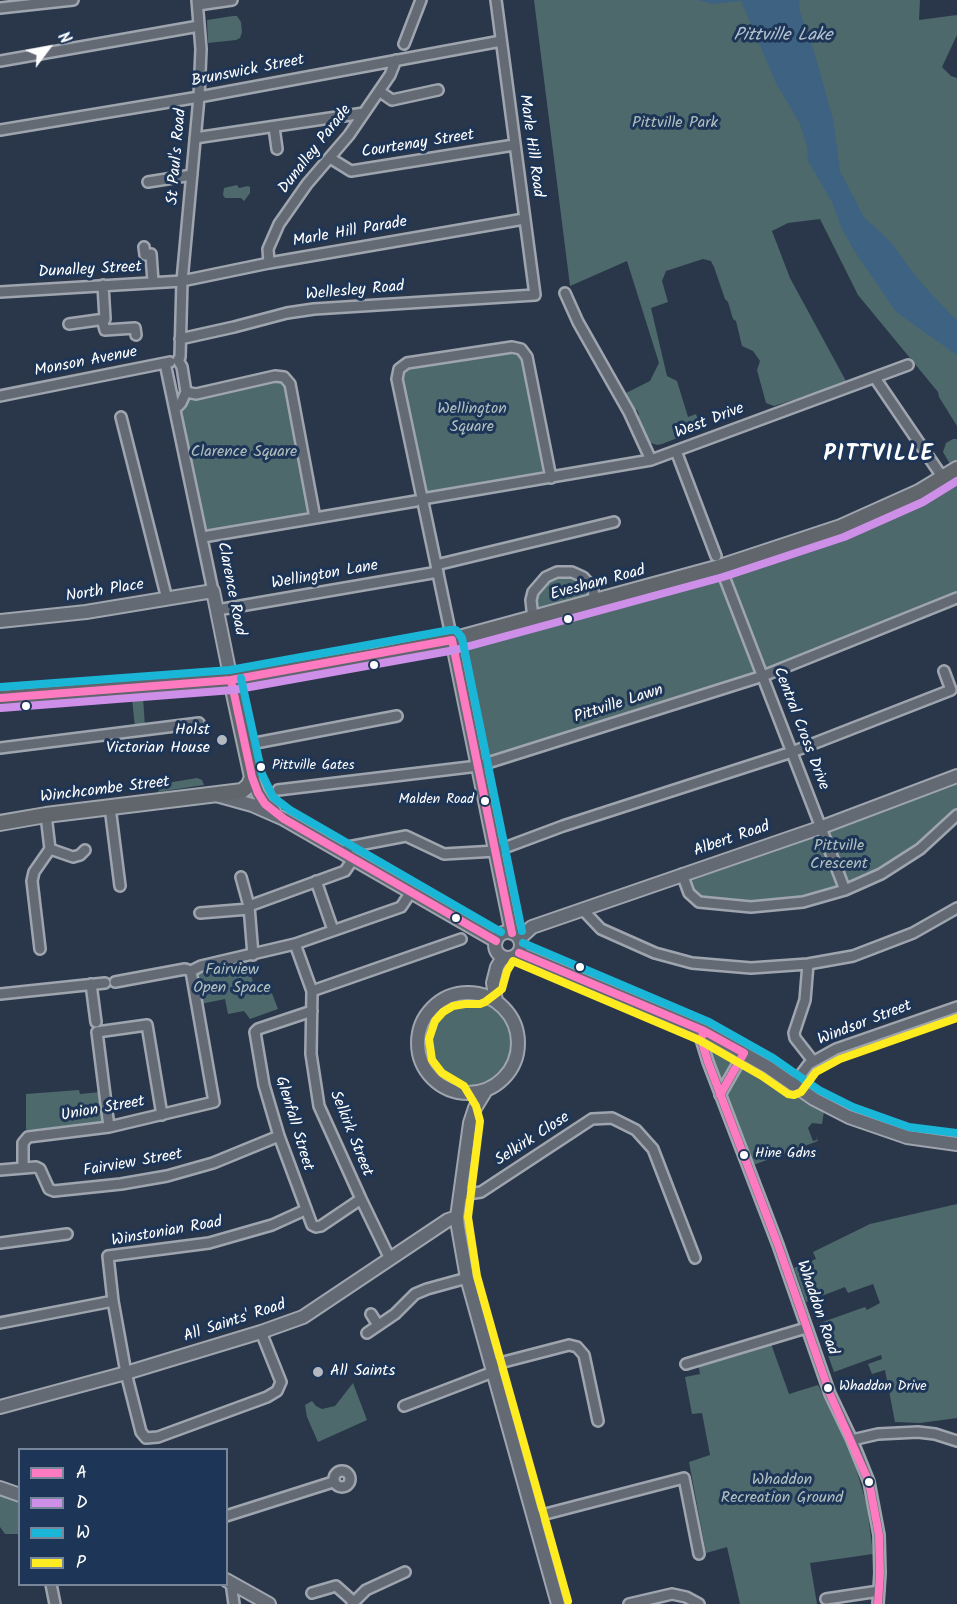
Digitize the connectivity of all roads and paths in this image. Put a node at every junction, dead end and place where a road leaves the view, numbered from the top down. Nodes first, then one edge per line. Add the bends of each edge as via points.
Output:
1 (74, 0) edge
2 (232, 0) edge
3 (421, 0) edge
4 (496, 0) edge
5 (197, 2) edge
6 (0, 8) edge
7 (199, 26) junction
8 (501, 41) junction
9 (404, 44) dead end
10 (396, 60) junction
11 (0, 61) edge
12 (438, 90) dead end
13 (379, 91) junction
14 (199, 97) junction
15 (364, 113) junction
16 (274, 127) junction
17 (0, 130) edge
18 (195, 138) junction
19 (514, 145) junction
20 (277, 149) dead end
21 (330, 158) junction
22 (192, 175) junction
23 (148, 182) dead end
24 (524, 219) junction
25 (144, 248) dead end
26 (269, 262) junction
27 (182, 281) junction
28 (153, 282) junction
29 (103, 285) junction
30 (575, 291) dead end
31 (1, 292) edge
32 (535, 295) joint
33 (102, 319) junction
34 (69, 324) dead end
35 (136, 335) dead end
36 (180, 339) junction
37 (178, 360) junction
38 (165, 363) junction
39 (908, 365) dead end
40 (875, 378) junction
41 (186, 392) junction
42 (0, 396) edge
43 (175, 409) junction
44 (120, 424) dead end
45 (676, 451) junction
46 (651, 460) junction
47 (957, 469) edge
48 (551, 478) junction
49 (943, 478) junction
50 (419, 500) junction
51 (315, 518) junction
52 (614, 522) dead end
53 (203, 537) junction
54 (716, 556) dead end
55 (437, 569) junction
56 (725, 579) dead end
57 (213, 591) junction
58 (957, 598) edge
59 (167, 599) junction
60 (596, 602) junction
61 (217, 610) junction
62 (533, 619) junction
63 (0, 621) edge
64 (452, 640) junction
65 (944, 671) dead end
66 (763, 676) junction
67 (231, 680) junction
68 (0, 698) edge
69 (396, 716) dead end
70 (199, 723) dead end
71 (245, 745) junction
72 (0, 748) edge
73 (792, 752) junction
74 (478, 766) junction
75 (957, 776) edge
76 (252, 777) junction
77 (278, 790) dead end
78 (215, 795) junction
79 (110, 807) junction
80 (46, 815) junction
81 (957, 815) edge
82 (284, 819) junction
83 (0, 823) edge
84 (822, 827) junction
85 (50, 849) junction
86 (85, 850) dead end
87 (495, 850) junction
88 (348, 856) junction
89 (682, 874) junction
90 (240, 877) dead end
91 (316, 881) junction
92 (120, 886) dead end
93 (845, 890) junction
94 (411, 892) junction
95 (249, 907) junction
96 (957, 908) edge
97 (583, 910) junction
98 (200, 914) dead end
99 (333, 930) junction
100 (516, 935) junction
101 (461, 939) dead end
102 (496, 941) junction
103 (295, 944) junction
104 (40, 949) dead end
105 (519, 953) junction
106 (253, 955) junction
107 (503, 957) junction
108 (808, 964) junction
109 (191, 971) junction
110 (493, 983) junction
111 (91, 984) junction
112 (312, 991) junction
113 (0, 994) edge
114 (479, 994) junction
115 (496, 1001) junction
116 (957, 1007) edge
117 (312, 1011) junction
118 (97, 1027) junction
119 (704, 1031) junction
120 (744, 1053) junction
121 (813, 1061) junction
122 (793, 1085) junction
123 (486, 1090) junction
124 (456, 1092) junction
125 (720, 1095) junction
126 (162, 1115) junction
127 (470, 1123) junction
128 (109, 1127) junction
129 (279, 1136) junction
130 (957, 1144) edge
131 (23, 1167) junction
132 (0, 1170) edge
133 (461, 1195) junction
134 (361, 1200) junction
135 (305, 1210) junction
136 (457, 1217) junction
137 (67, 1234) dead end
138 (0, 1243) edge
139 (695, 1258) dead end
140 (390, 1259) junction
141 (467, 1278) junction
142 (113, 1301) junction
143 (371, 1314) dead end
144 (0, 1323) edge
145 (378, 1325) junction
146 (806, 1328) junction
147 (261, 1332) junction
148 (367, 1333) dead end
149 (686, 1364) dead end
150 (492, 1369) junction
151 (126, 1373) junction
152 (404, 1406) dead end
153 (0, 1407) edge
154 (598, 1421) dead end
155 (852, 1440) junction
156 (957, 1441) edge
157 (333, 1482) dead end
158 (0, 1488) edge
159 (18, 1494) edge
160 (228, 1515) edge
161 (534, 1517) junction
162 (699, 1554) dead end
163 (405, 1572) dead end
164 (229, 1581) edge
165 (52, 1586) edge
166 (879, 1591) junction
167 (312, 1593) dead end
168 (826, 1599) dead end
169 (353, 1603) edge
170 (56, 1604) edge
171 (234, 1604) edge
172 (269, 1604) edge
173 (558, 1604) edge
174 (629, 1604) edge
175 (699, 1604) edge
176 (878, 1604) edge

1 - 6 street
2 - 5 street
3 - 9 street
4 - 8 street, Marle Hill Road
5 - 7 street, St Paul's Road
7 - 11 street
7 - 14 street, St Paul's Road
8 - 10 street, Brunswick Street
8 - 19 street, Marle Hill Road
10 - 13 street, Dunalley Parade
10 - 14 street, Brunswick Street
12 - 13 street via 392,100
13 - 15 street, Dunalley Parade
14 - 17 street, Brunswick Street
14 - 18 street, St Paul's Road
15 - 16 street
15 - 21 street, Dunalley Parade
16 - 18 street
16 - 20 street
18 - 22 street, St Paul's Road
19 - 21 street, Courtenay Street via 351,171
19 - 24 street, Marle Hill Road
21 - 26 street, Dunalley Parade via 279,225 268,249
22 - 23 street
22 - 27 street, St Paul's Road
24 - 26 street, Marle Hill Parade
24 - 32 street, Marle Hill Road
25 - 28 street via 145,255 151,254
26 - 27 street, Marle Hill Parade
27 - 28 street, Dunalley Street
27 - 36 street, St Paul's Road
28 - 29 street, Dunalley Street
29 - 31 street, Dunalley Street
29 - 33 street
30 - 46 street via 562,293 629,412
32 - 36 street, Wellesley Road via 314,309
33 - 34 street
33 - 35 street via 105,330 135,328
36 - 37 street, St Paul's Road
37 - 38 street, Monson Avenue
37 - 41 street
38 - 42 street, Monson Avenue
38 - 43 street, Clarence Road
39 - 40 street, West Drive
40 - 45 street, West Drive
40 - 49 street
41 - 43 street
41 - 51 street via 196,394 284,377 290,384
43 - 53 street, Clarence Road
44 - 59 street
45 - 46 street, West Drive
45 - 54 street
46 - 48 street, West Drive
47 - 49 main road, Evesham Road
48 - 50 street
48 - 50 street via 527,357 520,349 407,363 399,369 396,379
49 - 60 main road, Evesham Road via 841,527
50 - 51 street
50 - 55 street
51 - 53 street
52 - 55 street, Wellington Lane
53 - 57 street, Clarence Road
55 - 61 street, Wellington Lane
55 - 64 street
56 - 66 street, Central Cross Drive
57 - 59 street, North Place
57 - 61 street, Clarence Road
58 - 66 street, Pittville Lawn
59 - 63 street, North Place via 48,618
60 - 62 main road, Evesham Road
60 - 62 street via 592,587 583,577 557,572 533,591
61 - 67 street, Clarence Road
62 - 64 main road, Evesham Road
64 - 67 main road, Evesham Road
64 - 74 street
65 - 73 street via 951,690
66 - 73 street, Central Cross Drive
66 - 74 street, Pittville Lawn
67 - 68 main road, Evesham Road
67 - 71 main road, Clarence Road
69 - 71 street
70 - 72 street
71 - 76 main road, Clarence Road
73 - 84 street, Central Cross Drive
73 - 87 street
74 - 77 street, Pittville Lawn
74 - 87 street
75 - 84 street, Albert Road
76 - 78 main road via 242,791
76 - 82 street, Clarence Road via 266,804
78 - 79 main road, Winchcombe Street
78 - 82 street
79 - 80 main road, Winchcombe Street
79 - 92 street
80 - 83 main road, Winchcombe Street
80 - 85 street
81 - 93 street via 909,858
82 - 88 street
84 - 89 street, Albert Road
84 - 93 street, Central Cross Drive
85 - 86 street via 73,857
85 - 104 street via 33,872 32,881
87 - 88 street via 444,854 406,836 348,847
87 - 100 street
88 - 91 street via 345,871
88 - 94 street
89 - 93 street via 694,899 720,905 786,904
89 - 97 street, Albert Road
90 - 95 street
91 - 95 street
91 - 99 street
94 - 99 street via 401,907
94 - 102 street
95 - 98 street
95 - 106 street
96 - 108 street via 875,949
97 - 100 street, Albert Road
97 - 108 street via 602,929 673,958 731,968
99 - 103 street
100 - 102 street via 504,933
100 - 105 street via 522,946
101 - 112 street
102 - 107 street via 497,952
103 - 106 street
103 - 112 street, Selkirk Street
105 - 107 street via 512,958
105 - 119 street
106 - 109 street
107 - 110 street
108 - 121 street via 805,1000 794,1034
109 - 111 street
109 - 126 street, Union Street via 214,1102
110 - 114 street
110 - 115 street
111 - 113 street
111 - 118 street
112 - 117 street, Selkirk Street
114 - 115 street
114 - 124 street via 464,993 442,1000 420,1030 418,1045 423,1065 435,1081
115 - 123 street via 515,1023 519,1045 509,1073
116 - 121 street, Windsor Street via 853,1042
117 - 129 street, Glenfall Street via 258,1029 254,1034
117 - 134 street, Selkirk Street via 311,1054 319,1106
118 - 126 street via 147,1025
118 - 128 street
119 - 120 street
119 - 125 street, Whaddon Road via 701,1039
120 - 122 street
120 - 125 street
121 - 122 street, Windsor Street
122 - 130 street via 831,1108 878,1128 907,1137
123 - 124 street
123 - 127 street
124 - 127 street
125 - 146 street, Whaddon Road
126 - 128 street, Union Street
127 - 133 street
128 - 131 street, Union Street via 28,1137 23,1143
129 - 131 street, Fairview Street via 213,1163 121,1184 54,1191 39,1168
129 - 135 street, Glenfall Street
131 - 132 street
133 - 136 street
133 - 139 street, Selkirk Close via 481,1192 592,1119 607,1117 641,1134 653,1149
134 - 135 street via 320,1227 312,1225
134 - 140 street, Selkirk Street
135 - 142 street, Winstonian Road via 272,1225 209,1243 108,1256
136 - 140 street, All Saints' Road
136 - 141 street
137 - 138 street
140 - 147 street, All Saints' Road via 303,1317
141 - 145 street via 421,1291
141 - 150 street
142 - 144 street
142 - 151 street, Winstonian Road
143 - 145 street
145 - 148 street
146 - 149 street
146 - 155 street, Whaddon Road
147 - 151 street, All Saints' Road
147 - 151 street, Winstonian Road via 281,1382 277,1391 155,1438 141,1432
150 - 152 street
150 - 154 street via 569,1345 577,1347 584,1355
150 - 161 street
151 - 153 street, All Saints' Road
155 - 156 street via 918,1432
155 - 166 street, Whaddon Road via 864,1468 876,1516
157 - 160 street
158 - 159 street
161 - 162 street via 684,1478
161 - 173 street
163 - 169 street via 366,1590
164 - 171 street
164 - 172 street
165 - 170 street
166 - 168 street
166 - 176 street, Whaddon Road
167 - 169 street via 336,1586
174 - 175 street via 672,1594

